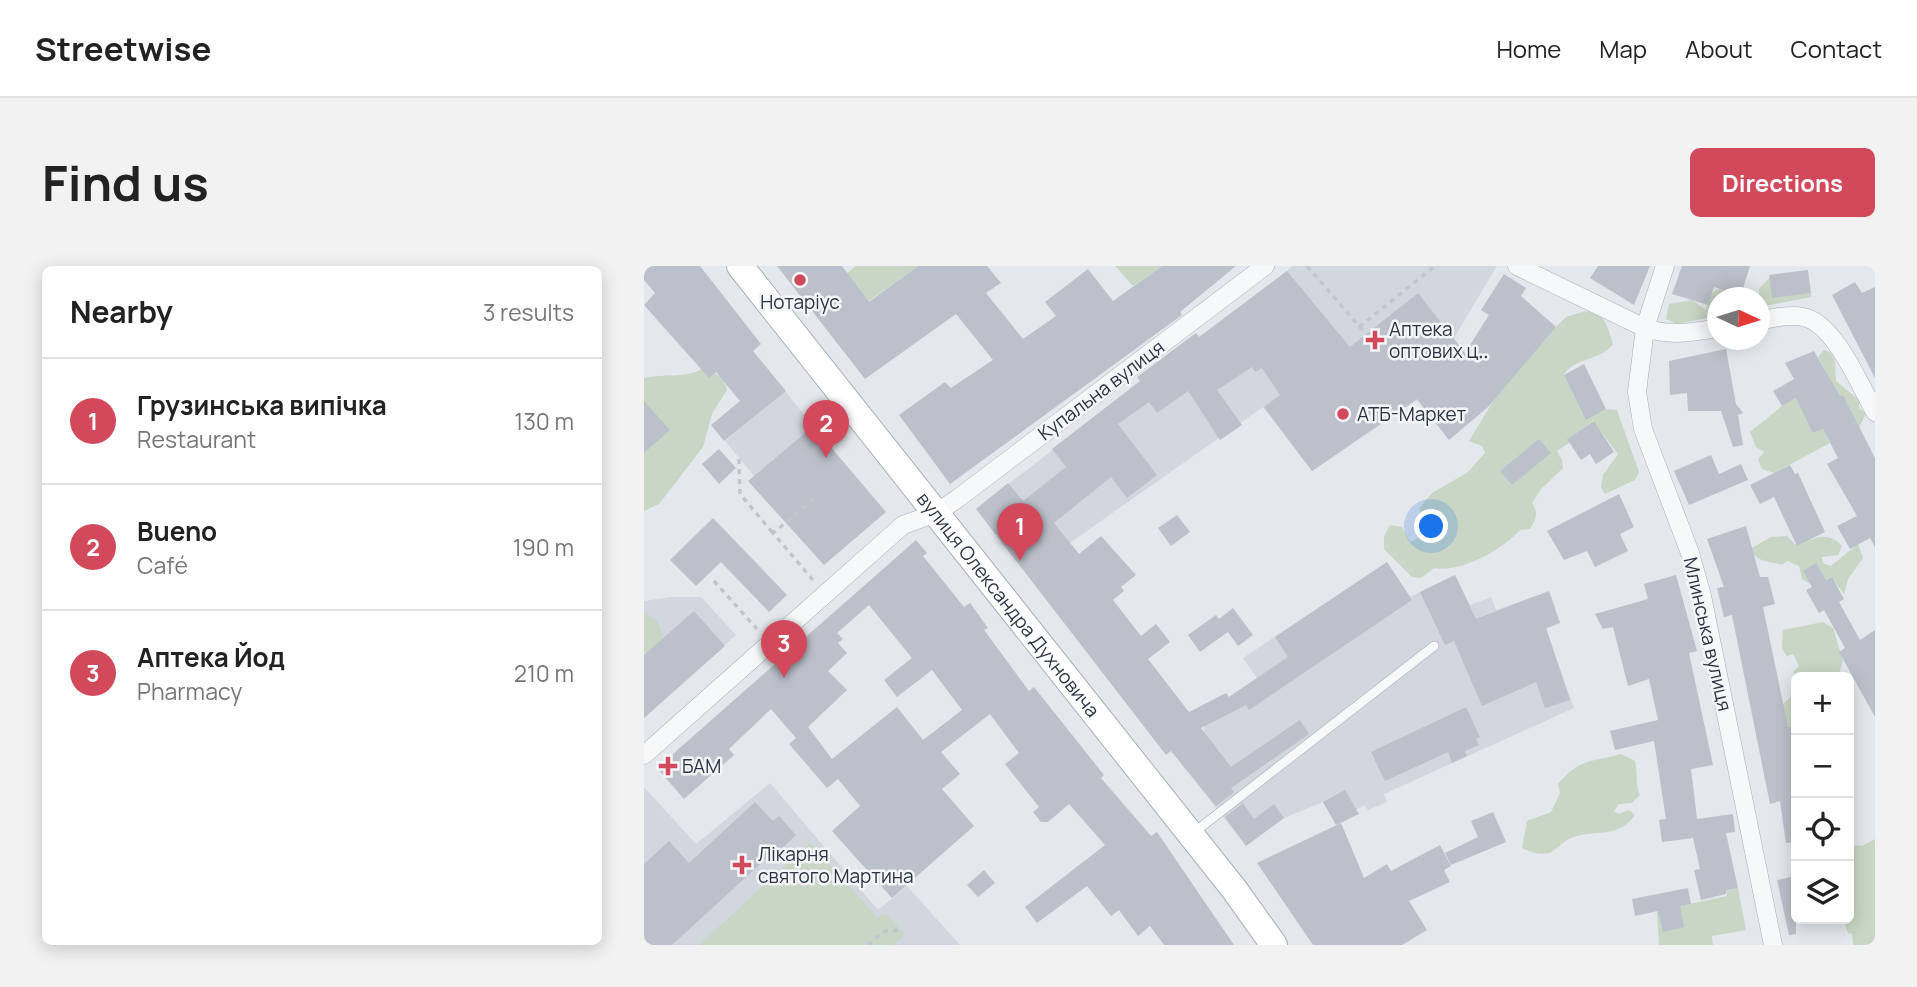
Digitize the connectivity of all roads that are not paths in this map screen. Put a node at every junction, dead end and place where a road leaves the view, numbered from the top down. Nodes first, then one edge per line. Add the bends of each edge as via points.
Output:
1 (740, 266) edge
2 (1265, 266) edge
3 (1517, 266) edge
4 (1665, 266) edge
5 (1770, 319) edge
6 (1644, 328) junction
7 (1707, 330) edge
8 (1875, 412) edge
9 (936, 513) junction
10 (1434, 646) dead end
11 (644, 755) edge
12 (1191, 835) junction
13 (1274, 945) edge
14 (1773, 945) edge

1 - 9 street, вулиця Олександра Духновича
2 - 9 street, Купальна вулиця
3 - 6 street
4 - 6 street, Млинська вулиця
5 - 8 street via 1790,315 1821,325
6 - 7 street via 1685,334
6 - 14 street, Млинська вулиця via 1637,392 1643,429 1702,596
9 - 11 street, Купальна вулиця via 903,525
9 - 12 street, вулиця Олександра Духновича
10 - 12 lane
12 - 13 street, вулиця Олександра Духновича

